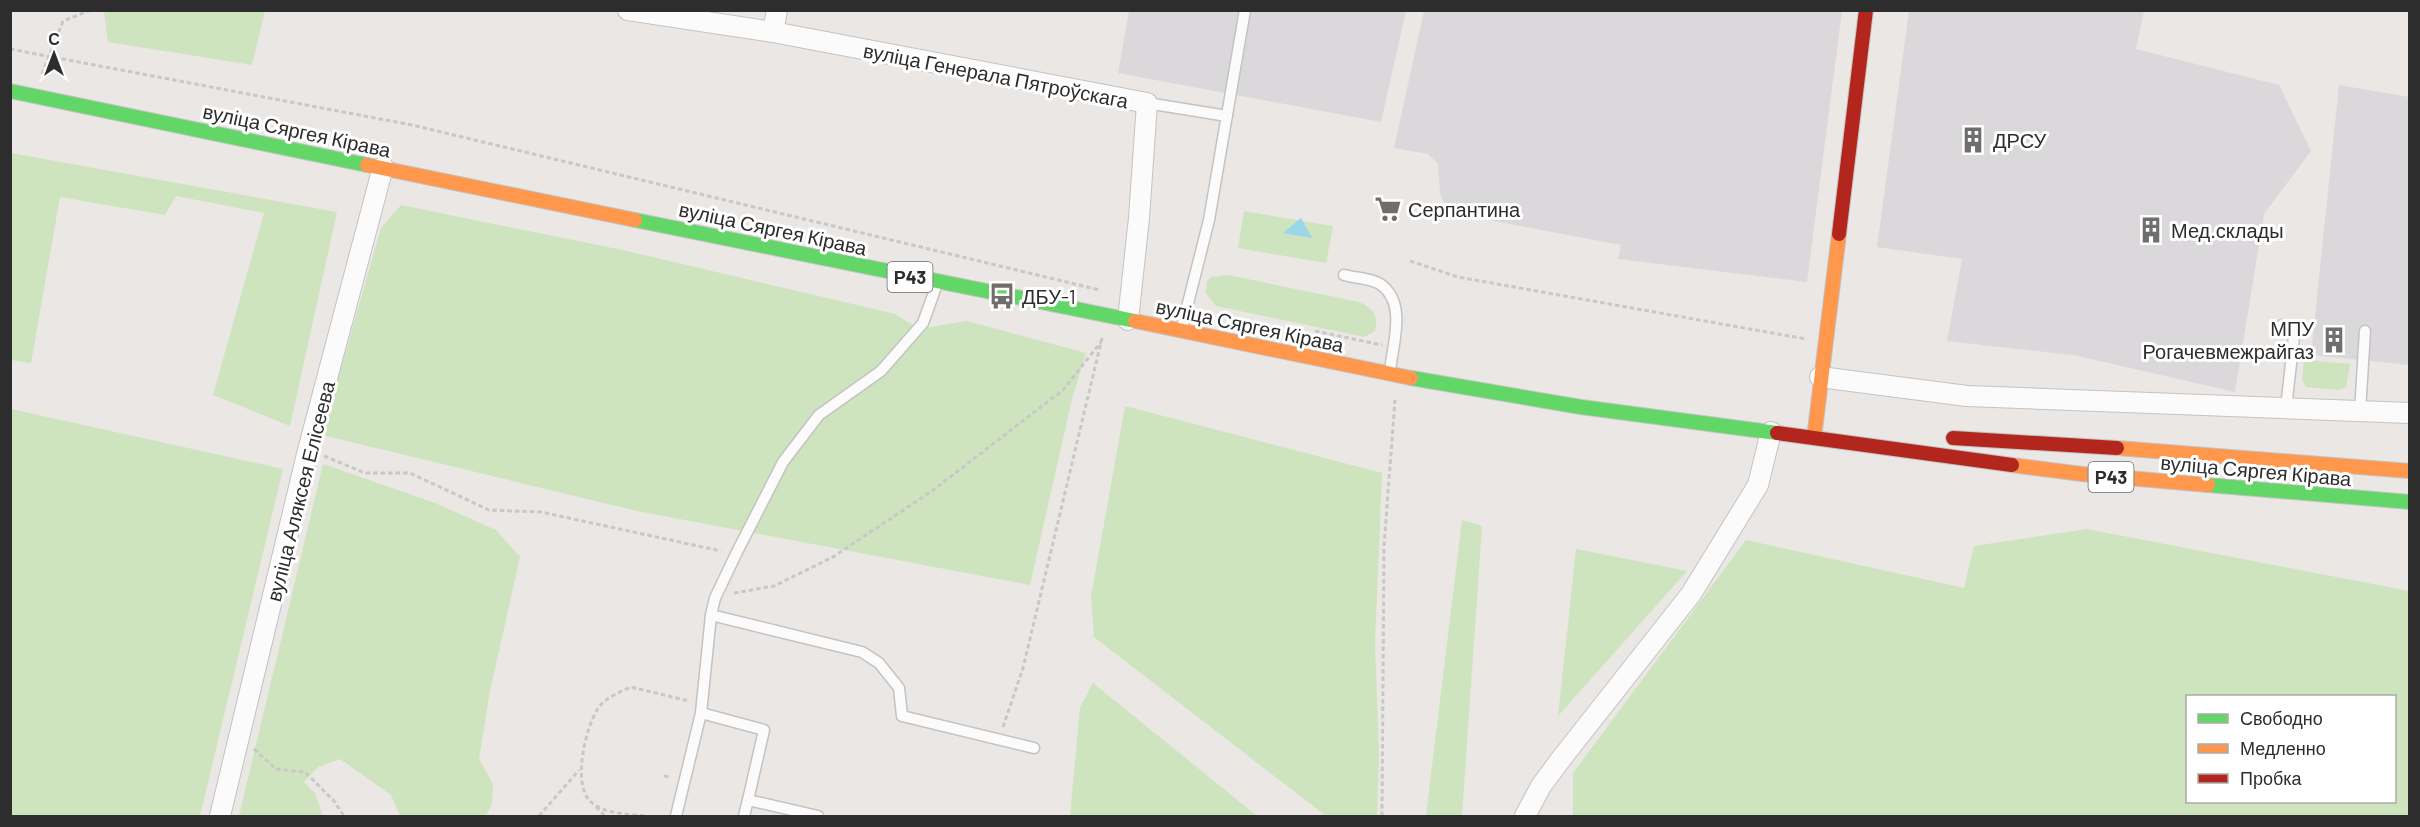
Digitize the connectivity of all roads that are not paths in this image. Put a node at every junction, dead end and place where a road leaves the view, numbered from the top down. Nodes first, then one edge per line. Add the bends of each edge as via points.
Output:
1 (628, 10) edge
2 (777, 10) edge
3 (1245, 10) edge
4 (1866, 10) edge
5 (773, 32) junction
6 (10, 91) edge
7 (1147, 103) junction
8 (1227, 116) junction
9 (383, 167) junction
10 (1344, 275) dead end
11 (938, 283) junction
12 (1128, 320) junction
13 (2282, 325) dead end
14 (1181, 330) junction
15 (2365, 331) dead end
16 (1390, 375) junction
17 (1820, 377) junction
18 (2286, 408) junction
19 (2360, 411) junction
20 (2409, 413) edge
21 (1771, 432) junction
22 (1918, 437) dead end
23 (1941, 437) dead end
24 (1814, 438) junction
25 (2409, 471) edge
26 (2409, 502) edge
27 (711, 615) junction
28 (701, 713) junction
29 (1034, 748) dead end
30 (748, 800) junction
31 (220, 816) edge
32 (676, 816) edge
33 (744, 816) edge
34 (818, 816) edge
35 (1525, 816) edge

1 - 5 street, вуліца Генерала Пятроўскага
2 - 5 street
3 - 8 lane
4 - 17 main road
5 - 7 street, вуліца Генерала Пятроўскага
6 - 9 main road, вуліца Сяргея Кірава / Р43
7 - 8 lane
7 - 12 street, вуліца Генерала Пятроўскага
8 - 14 lane via 1209,220
9 - 11 main road, вуліца Сяргея Кірава / Р43
9 - 31 street, вуліца Аляксея Елісеева via 308,450
10 - 16 lane via 1379,283 1393,301 1397,326
11 - 12 main road, вуліца Сяргея Кірава / Р43
11 - 27 lane via 923,323 881,371 819,415 783,462 715,598
12 - 14 main road, вуліца Сяргея Кірава / Р43
13 - 18 lane via 2295,328
14 - 16 main road, вуліца Сяргея Кірава / Р43
15 - 19 lane
16 - 21 main road, вуліца Сяргея Кірава / Р43 via 1581,407
17 - 18 street via 1967,396
17 - 24 main road
18 - 19 street
19 - 20 street
21 - 24 main road, вуліца Сяргея Кірава / Р43
21 - 35 street via 1758,485 1691,594 1561,759
22 - 24 main road, вуліца Сяргея Кірава / Р43
23 - 25 main road, вуліца Сяргея Кірава / Р43
24 - 26 main road, вуліца Сяргея Кірава / Р43 via 2082,474
27 - 28 lane
27 - 29 lane via 862,652 879,663 899,688 902,716
28 - 30 lane via 765,730
28 - 32 lane
30 - 33 lane
30 - 34 lane

